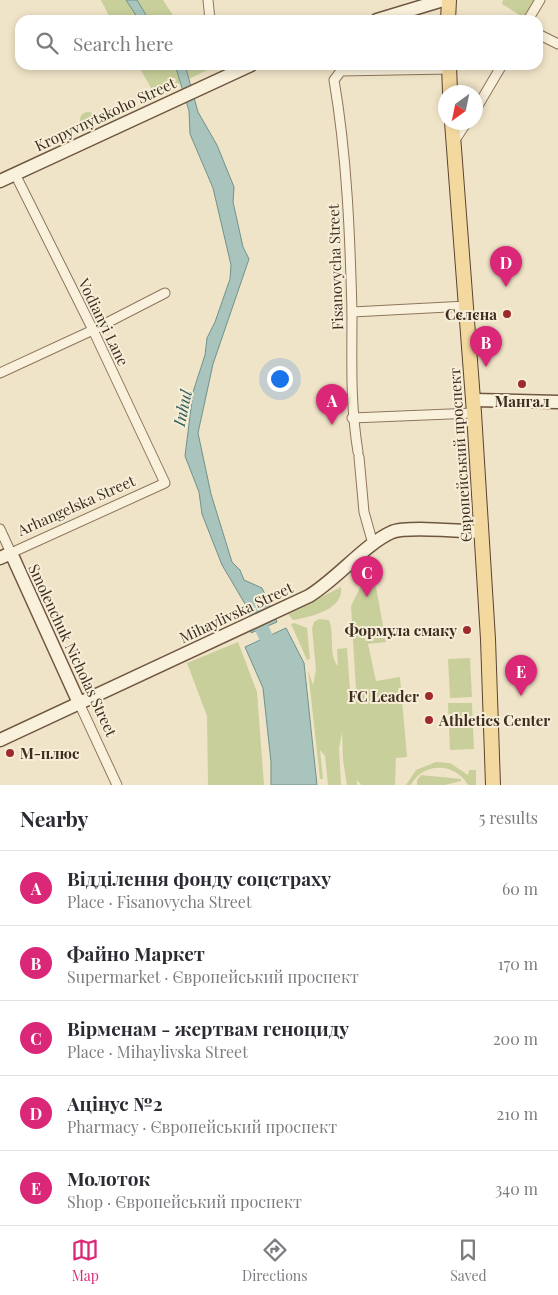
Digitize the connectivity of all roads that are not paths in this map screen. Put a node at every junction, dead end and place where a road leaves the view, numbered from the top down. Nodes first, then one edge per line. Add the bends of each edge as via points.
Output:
1 (208, 0) edge
2 (443, 0) edge
3 (449, 0) edge
4 (540, 0) edge
5 (210, 15) edge
6 (394, 15) edge
7 (448, 15) edge
8 (531, 15) edge
9 (543, 36) edge
10 (558, 44) edge
11 (240, 70) edge
12 (368, 70) edge
13 (449, 70) edge
14 (499, 70) edge
15 (450, 85) edge
16 (483, 97) edge
17 (452, 130) edge
18 (462, 130) edge
19 (453, 144) junction
20 (15, 174) junction
21 (0, 181) edge
22 (165, 293) dead end
23 (467, 306) junction
24 (352, 312) junction
25 (93, 330) junction
26 (0, 373) edge
27 (558, 402) edge
28 (473, 407) junction
29 (352, 418) junction
30 (165, 483) joint
31 (0, 529) edge
32 (481, 532) junction
33 (373, 544) junction
34 (5, 555) edge
35 (79, 703) junction
36 (0, 740) edge
37 (117, 785) edge
38 (493, 785) edge

1 - 5 street
2 - 6 street
3 - 7 main road
4 - 8 street
9 - 10 street
11 - 20 street, Kropyvnytskoho Street
12 - 24 street, Fisanovycha Street via 341,71 334,80 342,129
13 - 15 main road
14 - 16 street
17 - 19 main road, Європейський проспект
18 - 19 street
19 - 23 main road, Європейський проспект
20 - 21 street, Kropyvnytskoho Street
20 - 25 street, Vodianyi Lane
22 - 25 street
23 - 24 street
23 - 28 main road, Європейський проспект
24 - 29 street, Fisanovycha Street
25 - 26 street
25 - 30 street, Vodianyi Lane
27 - 28 street
28 - 29 street
28 - 32 main road, Європейський проспект
29 - 33 street, Fisanovycha Street via 364,512
30 - 34 street, Arhangelska Street
31 - 34 street, Smolenchuk Nicholas Street
32 - 33 street, Mihaylivska Street via 395,531
32 - 38 main road, Європейський проспект
33 - 35 street, Mihaylivska Street via 322,588
34 - 35 street, Smolenchuk Nicholas Street
35 - 36 street, Mihaylivska Street
35 - 37 street, Smolenchuk Nicholas Street

